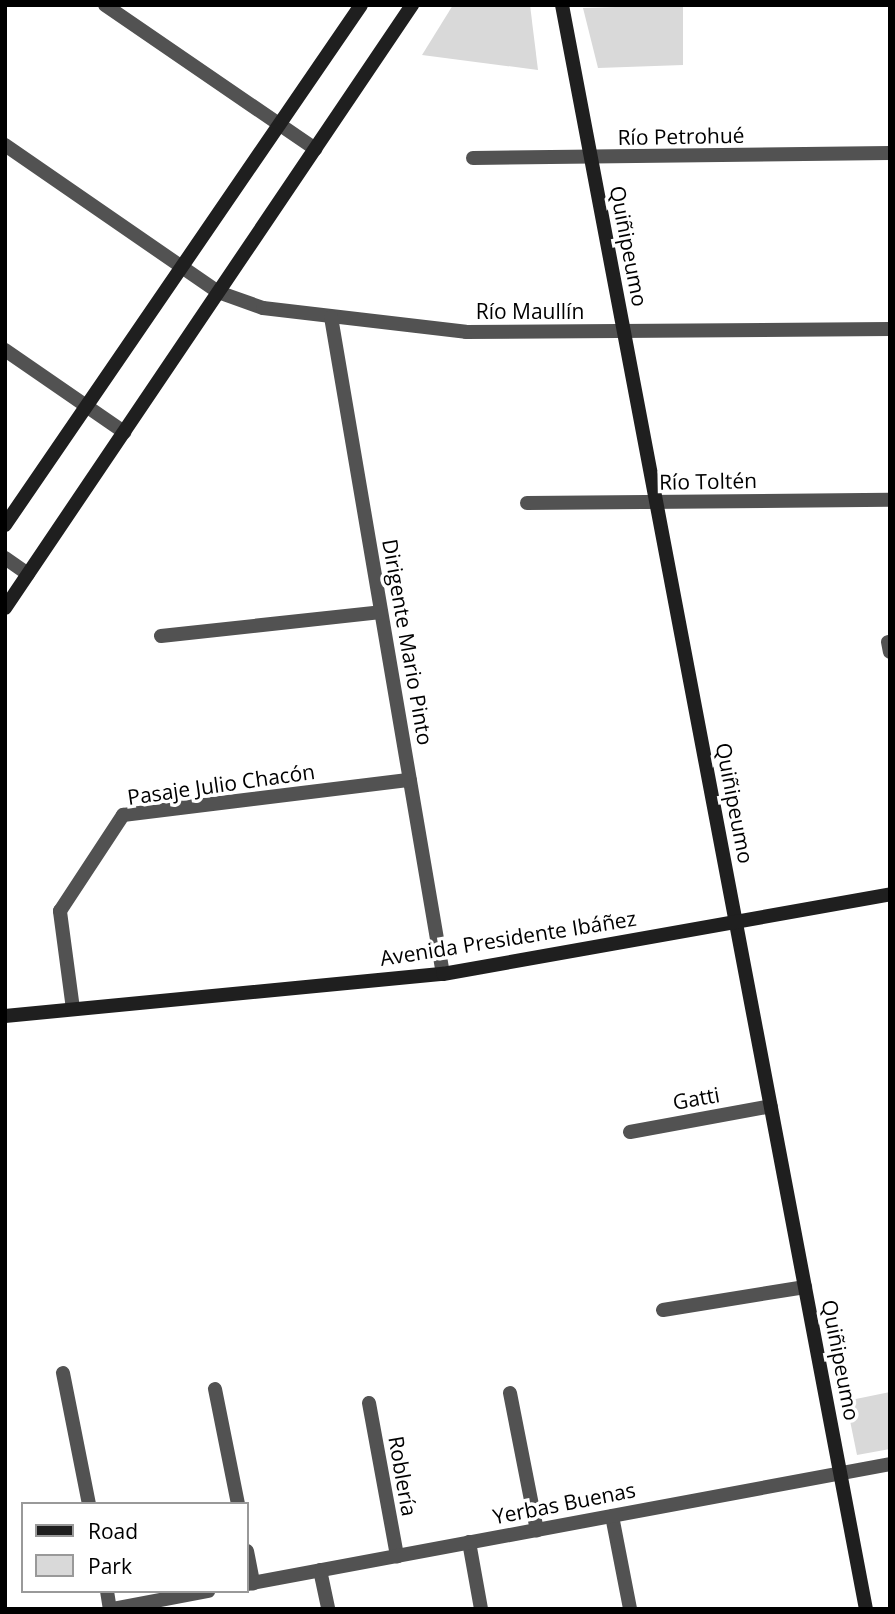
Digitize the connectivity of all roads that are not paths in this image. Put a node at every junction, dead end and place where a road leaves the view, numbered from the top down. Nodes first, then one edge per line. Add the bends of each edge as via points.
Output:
1 (104, 5) edge
2 (361, 5) edge
3 (412, 5) edge
4 (562, 5) edge
5 (279, 125) junction
6 (5, 145) edge
7 (315, 149) junction
8 (890, 153) edge
9 (473, 158) dead end
10 (591, 158) junction
11 (181, 268) junction
12 (218, 292) junction
13 (331, 317) junction
14 (890, 329) edge
15 (624, 332) junction
16 (5, 350) edge
17 (87, 406) junction
18 (124, 432) junction
19 (890, 500) edge
20 (657, 502) junction
21 (527, 503) dead end
22 (5, 525) edge
23 (5, 558) edge
24 (28, 574) junction
25 (5, 608) edge
26 (381, 612) junction
27 (161, 636) dead end
28 (410, 780) junction
29 (890, 894) edge
30 (737, 922) junction
31 (443, 974) junction
32 (72, 1009) junction
33 (5, 1016) edge
34 (771, 1107) junction
35 (629, 1132) dead end
36 (805, 1287) junction
37 (663, 1310) dead end
38 (63, 1373) dead end
39 (215, 1389) dead end
40 (510, 1392) dead end
41 (369, 1403) dead end
42 (890, 1464) edge
43 (841, 1473) junction
44 (89, 1502) edge
45 (238, 1502) edge
46 (612, 1516) junction
47 (537, 1530) junction
48 (468, 1542) junction
49 (397, 1556) junction
50 (248, 1562) edge
51 (320, 1570) junction
52 (250, 1584) edge
53 (202, 1593) edge
54 (175, 1603) edge
55 (112, 1609) edge
56 (328, 1609) edge
57 (481, 1609) edge
58 (630, 1609) edge
59 (866, 1609) edge

1 - 5 street
2 - 5 street
3 - 7 street
4 - 10 street, Quiñipeumo
5 - 7 street
5 - 11 street
6 - 11 street, Río Maullín
7 - 12 street
8 - 10 street, Río Petrohué
9 - 10 street, Río Petrohué
10 - 15 street, Quiñipeumo
11 - 12 street, Río Maullín
11 - 17 street
12 - 13 street, Río Maullín via 263,308
12 - 18 street
13 - 15 street, Río Maullín via 466,332
13 - 26 street, Dirigente Mario Pinto
14 - 15 street, Río Maullín
15 - 20 street, Quiñipeumo
16 - 17 street
17 - 18 street
17 - 22 street
18 - 24 street
19 - 20 street, Río Toltén
20 - 21 street, Río Toltén
20 - 30 street, Quiñipeumo
23 - 24 street
24 - 25 street
26 - 27 street
26 - 28 street, Dirigente Mario Pinto
28 - 31 street, Dirigente Mario Pinto
28 - 32 street, Pasaje Julio Chacón via 123,815 60,911
29 - 30 street, Avenida Presidente Ibáñez
30 - 31 street, Avenida Presidente Ibáñez
30 - 34 street, Quiñipeumo
31 - 32 street, Avenida Presidente Ibáñez
32 - 33 street, Avenida Presidente Ibáñez
34 - 35 street, Gatti
34 - 36 street, Quiñipeumo
36 - 37 street
36 - 43 street, Quiñipeumo
38 - 44 street
39 - 45 street
40 - 47 street
41 - 49 street, Roblería
42 - 43 street, Yerbas Buenas
43 - 46 street, Yerbas Buenas
43 - 59 street, Quiñipeumo
46 - 47 street, Yerbas Buenas
46 - 58 street
47 - 48 street, Yerbas Buenas
48 - 49 street, Yerbas Buenas
48 - 57 street
49 - 51 street, Yerbas Buenas
50 - 52 street
51 - 52 street, Yerbas Buenas
51 - 56 street
53 - 54 street
54 - 55 street

